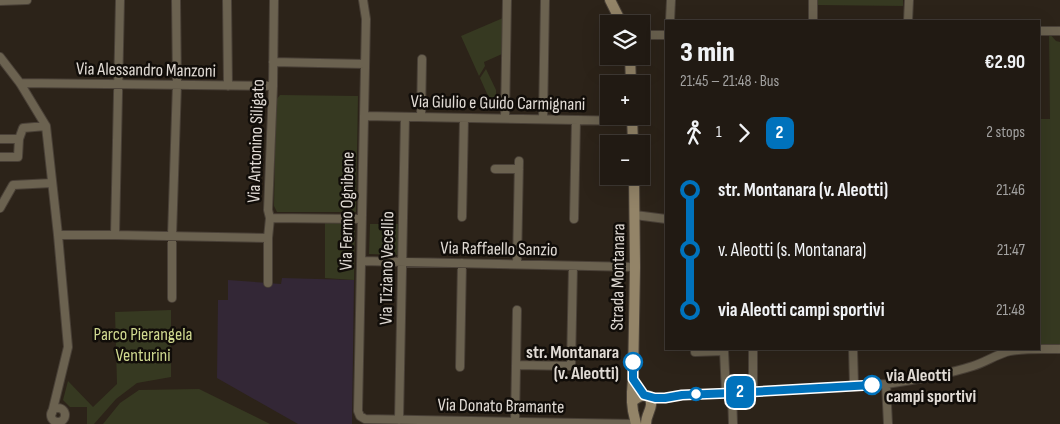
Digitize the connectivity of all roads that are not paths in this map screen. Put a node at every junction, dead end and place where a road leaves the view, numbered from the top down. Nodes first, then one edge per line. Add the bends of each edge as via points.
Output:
1 (18, 0) edge
2 (27, 0) edge
3 (120, 0) edge
4 (176, 0) edge
5 (227, 0) edge
6 (274, 0) edge
7 (363, 0) edge
8 (507, 0) edge
9 (545, 0) edge
10 (610, 0) edge
11 (671, 0) edge
12 (813, 0) edge
13 (908, 0) edge
14 (0, 1) edge
15 (618, 15) edge
16 (670, 20) edge
17 (813, 20) edge
18 (908, 20) edge
19 (1040, 31) edge
20 (1060, 31) edge
21 (650, 35) edge
22 (665, 35) edge
23 (0, 57) edge
24 (422, 59) dead end
25 (273, 62) junction
26 (365, 64) junction
27 (20, 84) junction
28 (118, 84) junction
29 (177, 84) junction
30 (228, 86) junction
31 (273, 86) junction
32 (364, 116) junction
33 (405, 117) junction
34 (421, 117) junction
35 (464, 118) junction
36 (505, 118) junction
37 (543, 119) junction
38 (600, 119) edge
39 (576, 120) junction
40 (46, 126) junction
41 (0, 139) edge
42 (19, 139) junction
43 (0, 157) edge
44 (495, 169) dead end
45 (52, 183) junction
46 (634, 185) edge
47 (0, 208) edge
48 (635, 215) junction
49 (462, 217) dead end
50 (270, 218) junction
51 (362, 219) junction
52 (574, 219) dead end
53 (665, 219) edge
54 (58, 235) junction
55 (115, 235) junction
56 (172, 236) junction
57 (268, 238) junction
58 (361, 261) junction
59 (402, 262) junction
60 (462, 263) junction
61 (517, 264) junction
62 (573, 266) junction
63 (635, 267) junction
64 (268, 283) dead end
65 (172, 298) dead end
66 (517, 310) dead end
67 (1040, 349) edge
68 (1060, 349) edge
69 (753, 350) edge
70 (853, 350) edge
71 (1018, 350) edge
72 (695, 352) dead end
73 (516, 365) junction
74 (460, 367) dead end
75 (633, 379) junction
76 (886, 384) junction
77 (854, 386) junction
78 (754, 392) junction
79 (729, 393) junction
80 (647, 396) junction
81 (665, 398) junction
82 (632, 402) junction
83 (651, 409) junction
84 (55, 411) dead end
85 (364, 419) joint
86 (399, 420) junction
87 (515, 422) junction
88 (636, 424) edge
89 (646, 424) edge
90 (733, 424) edge
91 (888, 424) edge

1 - 2 street
1 - 14 street
3 - 28 street
4 - 29 street
5 - 30 street
6 - 25 street, Via Antonino Siligato
7 - 26 street, Via Fermo Ognibene
8 - 36 street
9 - 37 street
10 - 15 street
11 - 16 street
12 - 17 street
13 - 18 street
19 - 20 street
21 - 22 street
23 - 27 street
24 - 34 street
25 - 26 street
25 - 31 street, Via Antonino Siligato
26 - 32 street, Via Fermo Ognibene
27 - 28 street, Via Alessandro Manzoni
27 - 40 street
28 - 29 street, Via Alessandro Manzoni
28 - 55 street
29 - 30 street, Via Alessandro Manzoni
29 - 56 street
30 - 31 street, Via Alessandro Manzoni
31 - 50 street, Via Antonino Siligato
32 - 33 street, Via Giulio e Guido Carmignani
32 - 51 street, Via Fermo Ognibene
33 - 34 street, Via Giulio e Guido Carmignani
33 - 59 street, Via Tiziano Vecellio
34 - 35 street, Via Giulio e Guido Carmignani
35 - 36 street, Via Giulio e Guido Carmignani
35 - 49 street
36 - 37 street, Via Giulio e Guido Carmignani
37 - 39 street, Via Giulio e Guido Carmignani
38 - 39 street, Via Giulio e Guido Carmignani
39 - 52 street
40 - 42 street via 23,128
40 - 45 street
41 - 42 street
42 - 43 street via 18,157
44 - 61 street via 519,165
45 - 47 street via 13,185
45 - 54 street
46 - 48 street, Strada Montanara
48 - 53 street
48 - 63 street, Strada Montanara
50 - 51 street
50 - 57 street, Via Antonino Siligato
51 - 58 street, Via Fermo Ognibene
54 - 55 street
54 - 84 street via 68,347
55 - 56 street
56 - 57 street
56 - 65 street
57 - 64 street, Via Antonino Siligato
58 - 59 street, Via Raffaello Sanzio
58 - 85 street, Via Fermo Ognibene via 358,411
59 - 60 street, Via Raffaello Sanzio
59 - 86 street, Via Tiziano Vecellio
60 - 61 street, Via Raffaello Sanzio
60 - 74 street
61 - 62 street, Via Raffaello Sanzio
62 - 63 street, Via Raffaello Sanzio
62 - 73 street via 571,366
63 - 75 street, Strada Montanara
66 - 73 street
67 - 68 street
69 - 78 street
70 - 77 street
71 - 76 street via 952,372
72 - 79 street via 724,350
73 - 87 street
75 - 80 street
75 - 82 street, Strada Montanara
76 - 77 street
76 - 91 street
77 - 78 street
78 - 79 street
79 - 81 street
79 - 90 street
80 - 81 street
80 - 82 street
80 - 83 street via 652,403
81 - 83 street
82 - 88 street, Strada Montanara
83 - 89 street
85 - 86 street, Via Donato Bramante
86 - 87 street, Via Donato Bramante
87 - 88 street, Via Donato Bramante

